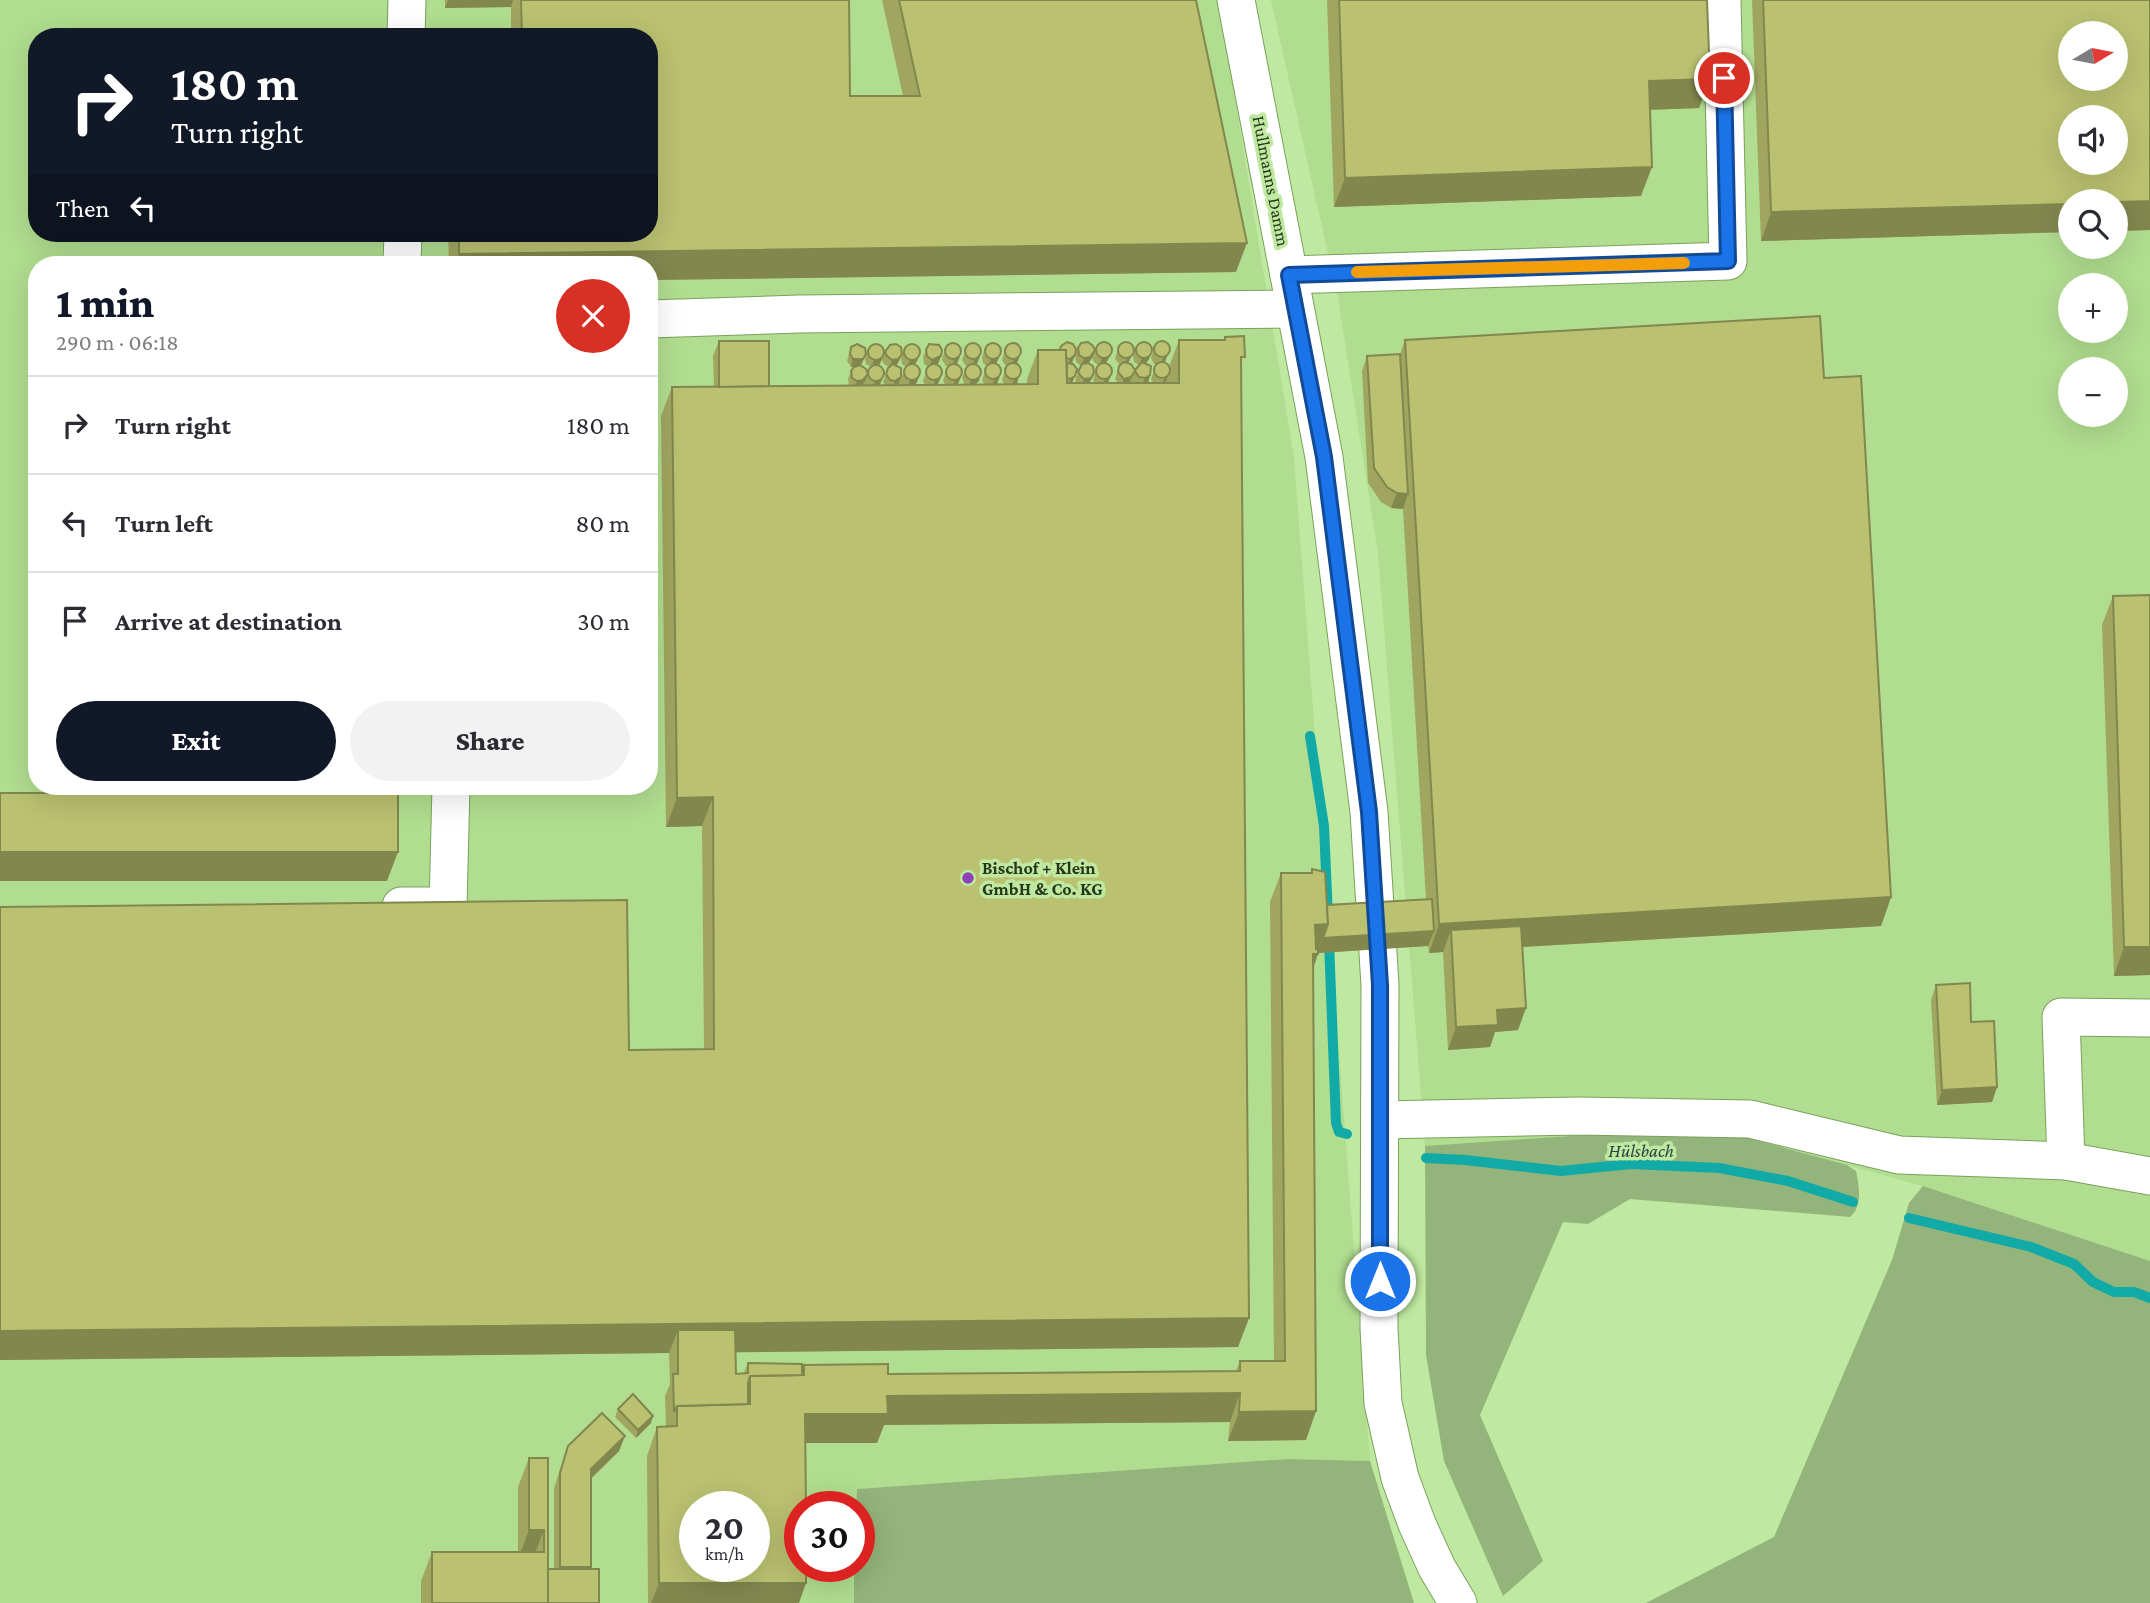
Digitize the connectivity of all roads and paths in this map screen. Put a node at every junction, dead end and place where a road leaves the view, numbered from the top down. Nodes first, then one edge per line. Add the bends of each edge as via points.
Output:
1 (407, 0) edge
2 (1236, 0) edge
3 (1722, 0) edge
4 (406, 28) edge
5 (1292, 292) junction
6 (658, 320) edge
7 (451, 795) edge
8 (364, 906) edge
9 (2150, 1018) edge
10 (1380, 1120) junction
11 (2066, 1161) junction
12 (2150, 1176) edge
13 (1458, 1603) edge

1 - 4 street
2 - 5 street, Hullmanns Damm
3 - 5 street via 1728,261
5 - 6 street
5 - 10 street, Hullmanns Damm via 1324,457 1369,812 1380,985
7 - 8 street via 448,906
9 - 11 street via 2062,1017
10 - 11 street via 1750,1119 1899,1155
10 - 13 street, Hullmanns Damm via 1383,1403 1400,1478 1417,1524
11 - 12 street

